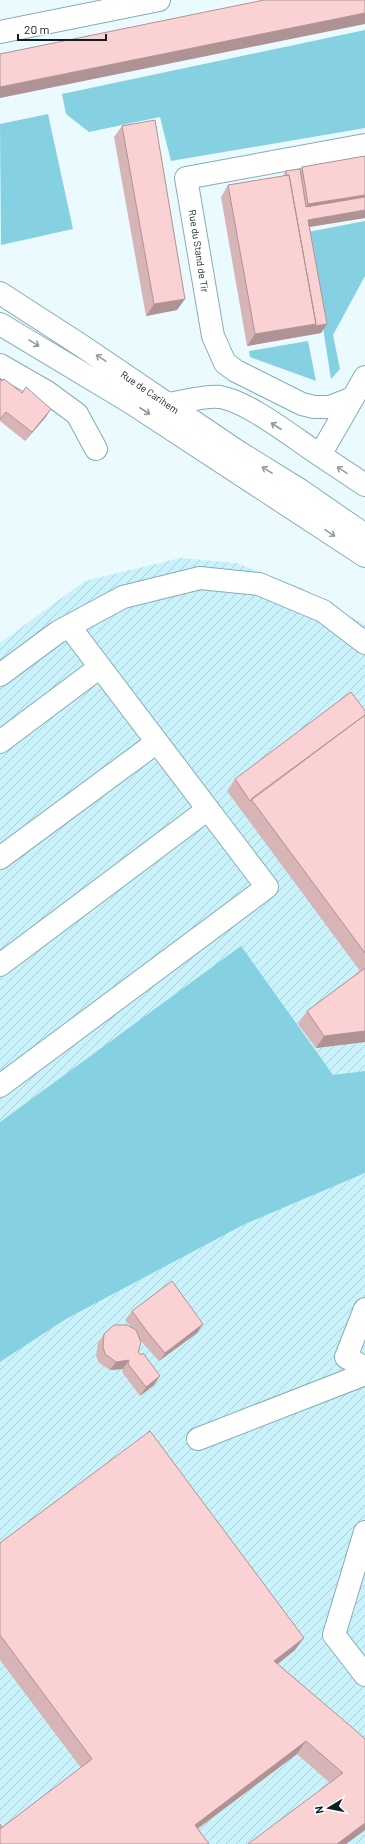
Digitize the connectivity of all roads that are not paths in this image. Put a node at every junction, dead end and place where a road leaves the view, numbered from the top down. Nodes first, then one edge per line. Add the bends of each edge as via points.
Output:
1 (159, 0) edge
2 (102, 5) edge
3 (0, 32) edge
4 (365, 145) edge
5 (0, 293) edge
6 (0, 324) edge
7 (0, 365) edge
8 (365, 377) edge
9 (353, 398) junction
10 (168, 404) junction
11 (96, 449) dead end
12 (320, 455) junction
13 (365, 486) edge
14 (365, 535) edge
15 (365, 556) edge
16 (69, 626) junction
17 (365, 642) edge
18 (100, 667) junction
19 (0, 675) edge
20 (0, 742) edge
21 (157, 742) junction
22 (208, 809) junction
23 (0, 858) edge
24 (0, 965) edge
25 (0, 1086) edge
26 (365, 1309) edge
27 (365, 1368) edge
28 (365, 1374) edge
29 (198, 1439) dead end
30 (365, 1532) edge
31 (365, 1675) edge

1 - 2 main road
2 - 3 main road
4 - 9 main road, Rue du Stand de Tir via 186,178 213,336 224,363 236,372 302,404 330,407
10 -> 5 main road, Rue de Carihem
6 -> 15 main road, Rue de Carihem via 130,402
7 - 11 main road via 47,392 77,414
8 - 9 main road
9 - 12 main road
12 -> 10 main road via 233,400 218,396
14 -> 10 main road, Rue de Carihem
13 -> 12 main road
16 - 17 main road via 123,597 200,578 259,584 323,612
16 - 18 main road
16 - 19 main road
18 - 20 main road
18 - 21 main road
21 - 22 main road
21 - 23 main road
22 - 24 main road
22 - 25 main road via 267,887
26 - 27 main road via 346,1357
28 - 29 main road
30 - 31 main road via 334,1635

